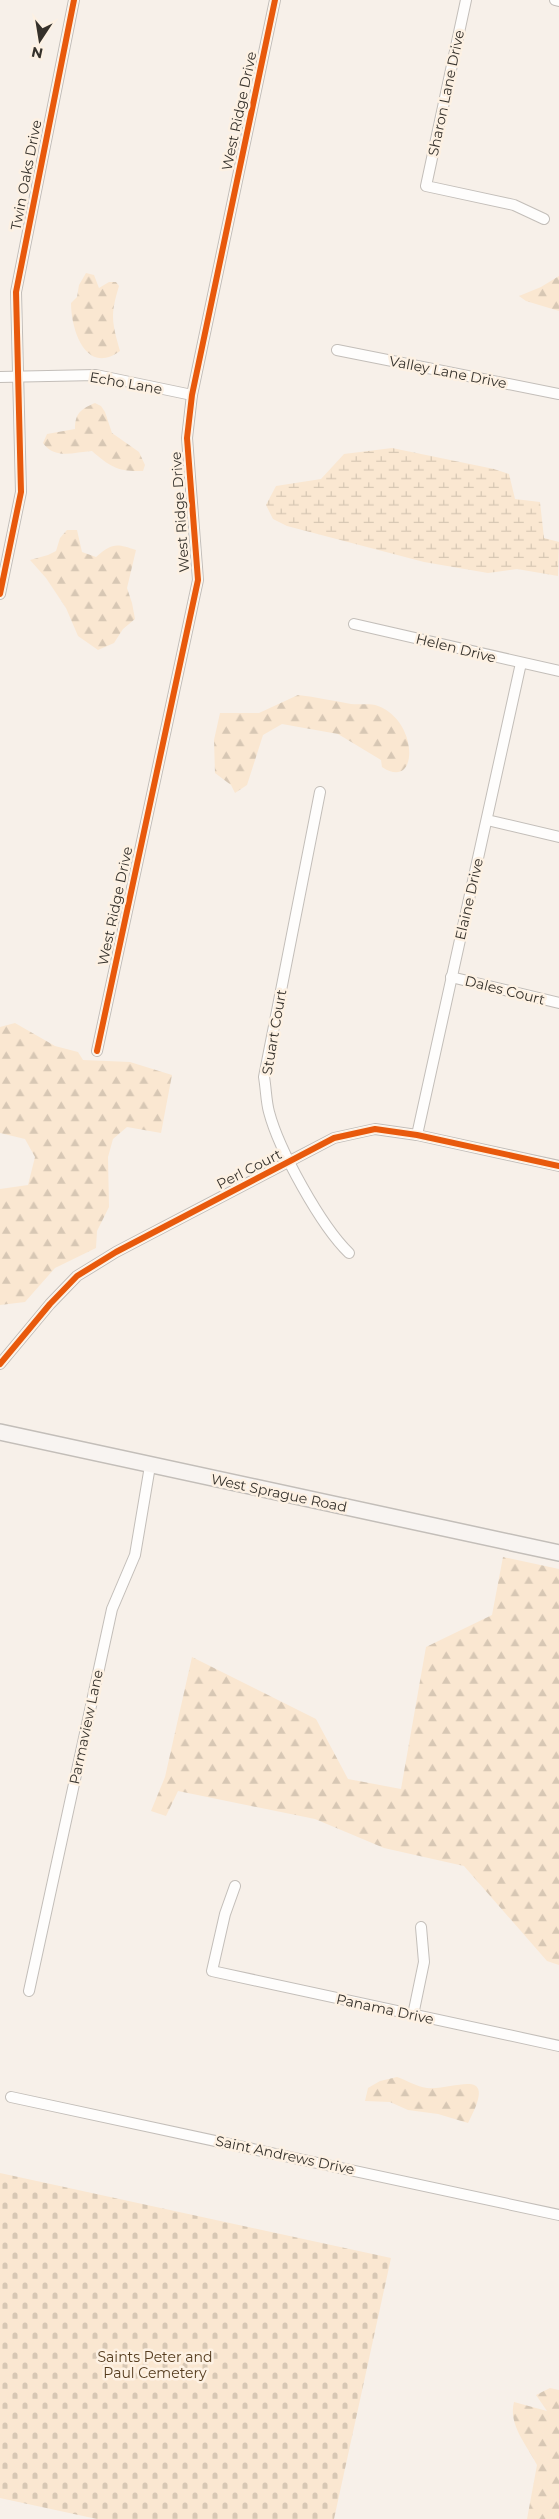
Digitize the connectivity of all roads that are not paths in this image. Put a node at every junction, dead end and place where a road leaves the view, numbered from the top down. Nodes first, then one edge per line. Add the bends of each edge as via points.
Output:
1 (74, 0) edge
2 (275, 0) edge
3 (466, 0) edge
4 (555, 0) edge
5 (559, 1) edge
6 (544, 219) dead end
7 (337, 350) dead end
8 (0, 376) edge
9 (18, 377) junction
10 (559, 394) edge
11 (192, 395) junction
12 (0, 594) edge
13 (354, 624) dead end
14 (521, 663) junction
15 (559, 671) edge
16 (320, 792) dead end
17 (488, 820) junction
18 (559, 837) edge
19 (451, 977) junction
20 (559, 1003) edge
21 (97, 1051) dead end
22 (417, 1134) junction
23 (290, 1162) junction
24 (559, 1166) edge
25 (349, 1253) dead end
26 (0, 1364) edge
27 (0, 1432) edge
28 (150, 1466) junction
29 (559, 1553) edge
30 (235, 1886) dead end
31 (421, 1927) dead end
32 (29, 1991) dead end
33 (413, 2015) junction
34 (559, 2046) edge
35 (11, 2097) dead end
36 (559, 2215) edge

1 - 9 street, Twin Oaks Drive via 16,292
2 - 11 street, West Ridge Drive
3 - 6 street, Sharon Lane Drive via 426,186 514,205
4 - 5 street
7 - 10 street, Valley Lane Drive
8 - 9 street, Echo Lane
9 - 11 street, Echo Lane via 96,374
9 - 12 street, Twin Oaks Drive via 21,492
11 - 21 street, West Ridge Drive via 187,438 198,580
13 - 14 street, Helen Drive
14 - 15 street, Helen Drive
14 - 17 street, Elaine Drive
16 - 23 street, Stuart Court via 264,1077 269,1111
17 - 18 street
17 - 19 street, Elaine Drive
19 - 20 street, Dales Court
19 - 22 street, Elaine Drive
22 - 23 street, Perl Court via 375,1129 334,1138
22 - 24 street, Perl Court
23 - 25 street, Stuart Court via 334,1238
23 - 26 street, Perl Court via 116,1252 77,1276
27 - 28 street, West Sprague Road
28 - 29 street, West Sprague Road
28 - 32 street, Parmaview Lane via 135,1555 112,1609
30 - 33 street, Panama Drive via 212,1971
31 - 33 street via 424,1962
33 - 34 street, Panama Drive
35 - 36 street, Saint Andrews Drive

